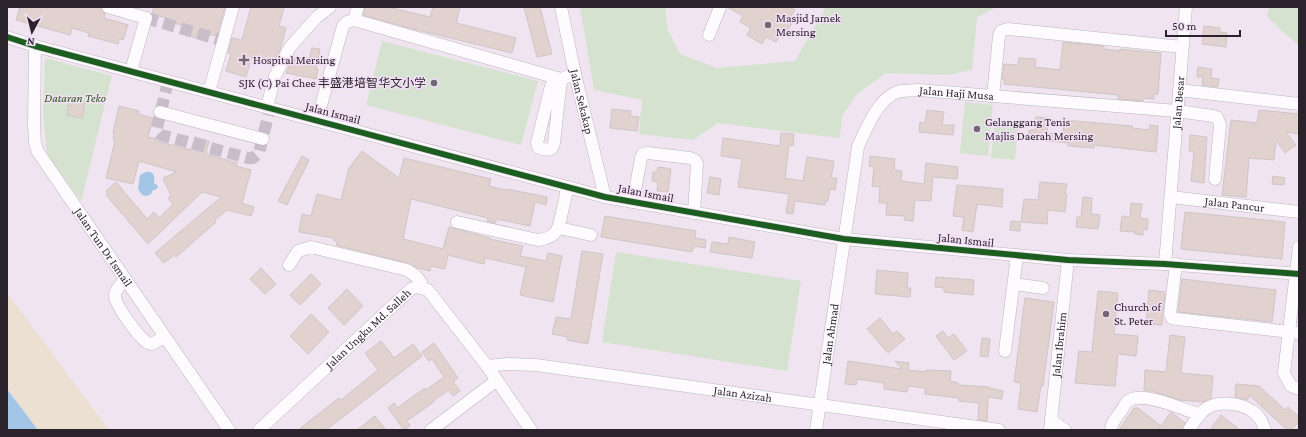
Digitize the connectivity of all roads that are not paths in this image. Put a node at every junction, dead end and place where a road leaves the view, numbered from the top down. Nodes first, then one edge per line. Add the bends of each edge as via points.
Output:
1 (108, 7) edge
2 (233, 7) edge
3 (330, 7) edge
4 (358, 7) edge
5 (561, 7) edge
6 (720, 7) edge
7 (1186, 7) edge
8 (354, 20) junction
9 (709, 34) dead end
10 (7, 37) edge
11 (35, 46) junction
12 (1182, 47) junction
13 (131, 71) junction
14 (575, 74) junction
15 (561, 79) junction
16 (1179, 90) junction
17 (210, 92) junction
18 (993, 96) junction
19 (1299, 104) edge
20 (267, 107) junction
21 (1177, 111) junction
22 (160, 112) dead end
23 (317, 120) junction
24 (263, 139) dead end
25 (1215, 179) dead end
26 (567, 187) junction
27 (605, 197) junction
28 (1171, 197) junction
29 (633, 202) junction
30 (1299, 212) edge
31 (694, 213) junction
32 (458, 222) dead end
33 (559, 228) junction
34 (591, 235) dead end
35 (844, 239) junction
36 (1299, 248) edge
37 (1017, 256) junction
38 (1068, 260) junction
39 (1170, 264) junction
40 (289, 265) dead end
41 (1297, 274) edge
42 (126, 280) junction
43 (1014, 284) junction
44 (422, 288) junction
45 (1043, 288) dead end
46 (1294, 332) edge
47 (164, 336) junction
48 (1005, 351) dead end
49 (487, 366) junction
50 (497, 380) junction
51 (1299, 389) edge
52 (819, 406) junction
53 (1200, 415) junction
54 (1051, 425) edge
55 (935, 426) edge
56 (957, 427) edge
57 (229, 430) edge
58 (258, 430) edge
59 (430, 430) edge
60 (531, 430) edge
61 (816, 430) edge
62 (999, 430) edge
63 (1065, 430) edge
64 (1111, 430) edge
65 (1189, 430) edge
66 (1265, 430) edge

1 - 13 street via 146,18
2 - 17 street
3 - 20 street via 317,17 290,47 275,76
4 - 8 street
5 - 14 street, Jalan Sekakap
6 - 9 street
7 - 12 street, Jalan Besar
8 - 15 street
8 - 23 street via 343,26
10 - 11 street, Jalan Ismail
11 - 13 street, Jalan Ismail
11 - 42 street, Jalan Tun Dr Ismail via 34,125 38,152
12 - 16 street, Jalan Besar
12 - 18 street via 1008,29 1001,31 999,36
13 - 17 street, Jalan Ismail
14 - 15 street
14 - 27 street, Jalan Sekakap
15 - 15 street via 554,143 552,148 543,149 537,144 551,86
16 - 19 street
16 - 21 street, Jalan Besar
17 - 20 street, Jalan Ismail
18 - 21 street, Jalan Haji Musa
18 - 35 street, Jalan Haji Musa via 919,90 897,92 880,104 858,147
20 - 23 street, Jalan Ismail
21 - 25 street, Jalan Haji Musa via 1213,116 1219,121
21 - 28 street, Jalan Besar
22 - 24 street
23 - 26 street, Jalan Ismail
26 - 27 street, Jalan Ismail
26 - 33 street
27 - 29 street, Jalan Ismail
28 - 30 street, Jalan Pancur
28 - 39 street, Jalan Besar
29 - 31 street, Jalan Ismail
29 - 31 street via 641,158 644,154 690,158 697,164
31 - 35 street, Jalan Ismail
32 - 33 street via 538,240 554,235
33 - 34 street
35 - 37 street, Jalan Ismail
35 - 52 street, Jalan Ahmad
36 - 41 street
37 - 38 street, Jalan Ismail
37 - 43 street
38 - 39 street, Jalan Ismail
38 - 54 street, Jalan Ibrahim
39 - 41 street, Jalan Ismail
39 - 46 street, Jalan Besar via 1172,318
40 - 44 street via 298,251 311,247 407,270 417,277
41 - 46 street
42 - 47 street, Jalan Tun Dr Ismail
42 - 47 street via 117,288 115,300 128,320 145,342 152,344
43 - 45 street
43 - 48 street
44 - 49 street, Jalan Ungku Md. Salleh via 428,290
44 - 58 street, Jalan Ungku Md. Salleh via 411,289
46 - 51 street via 1284,373 1291,386
47 - 57 street, Jalan Tun Dr Ismail
49 - 50 street, Jalan Ungku Md. Salleh
49 - 52 street, Jalan Azizah via 536,365
50 - 59 street
50 - 60 street, Jalan Ungku Md. Salleh
52 - 55 street, Jalan Azizah
52 - 61 street, Jalan Ahmad
53 - 64 street via 1162,402 1134,398 1128,401 1112,423
53 - 65 street
53 - 66 street via 1209,407 1216,405 1243,406 1256,413
54 - 63 street
55 - 56 street, Jalan Azizah
56 - 62 street, Jalan Azizah

